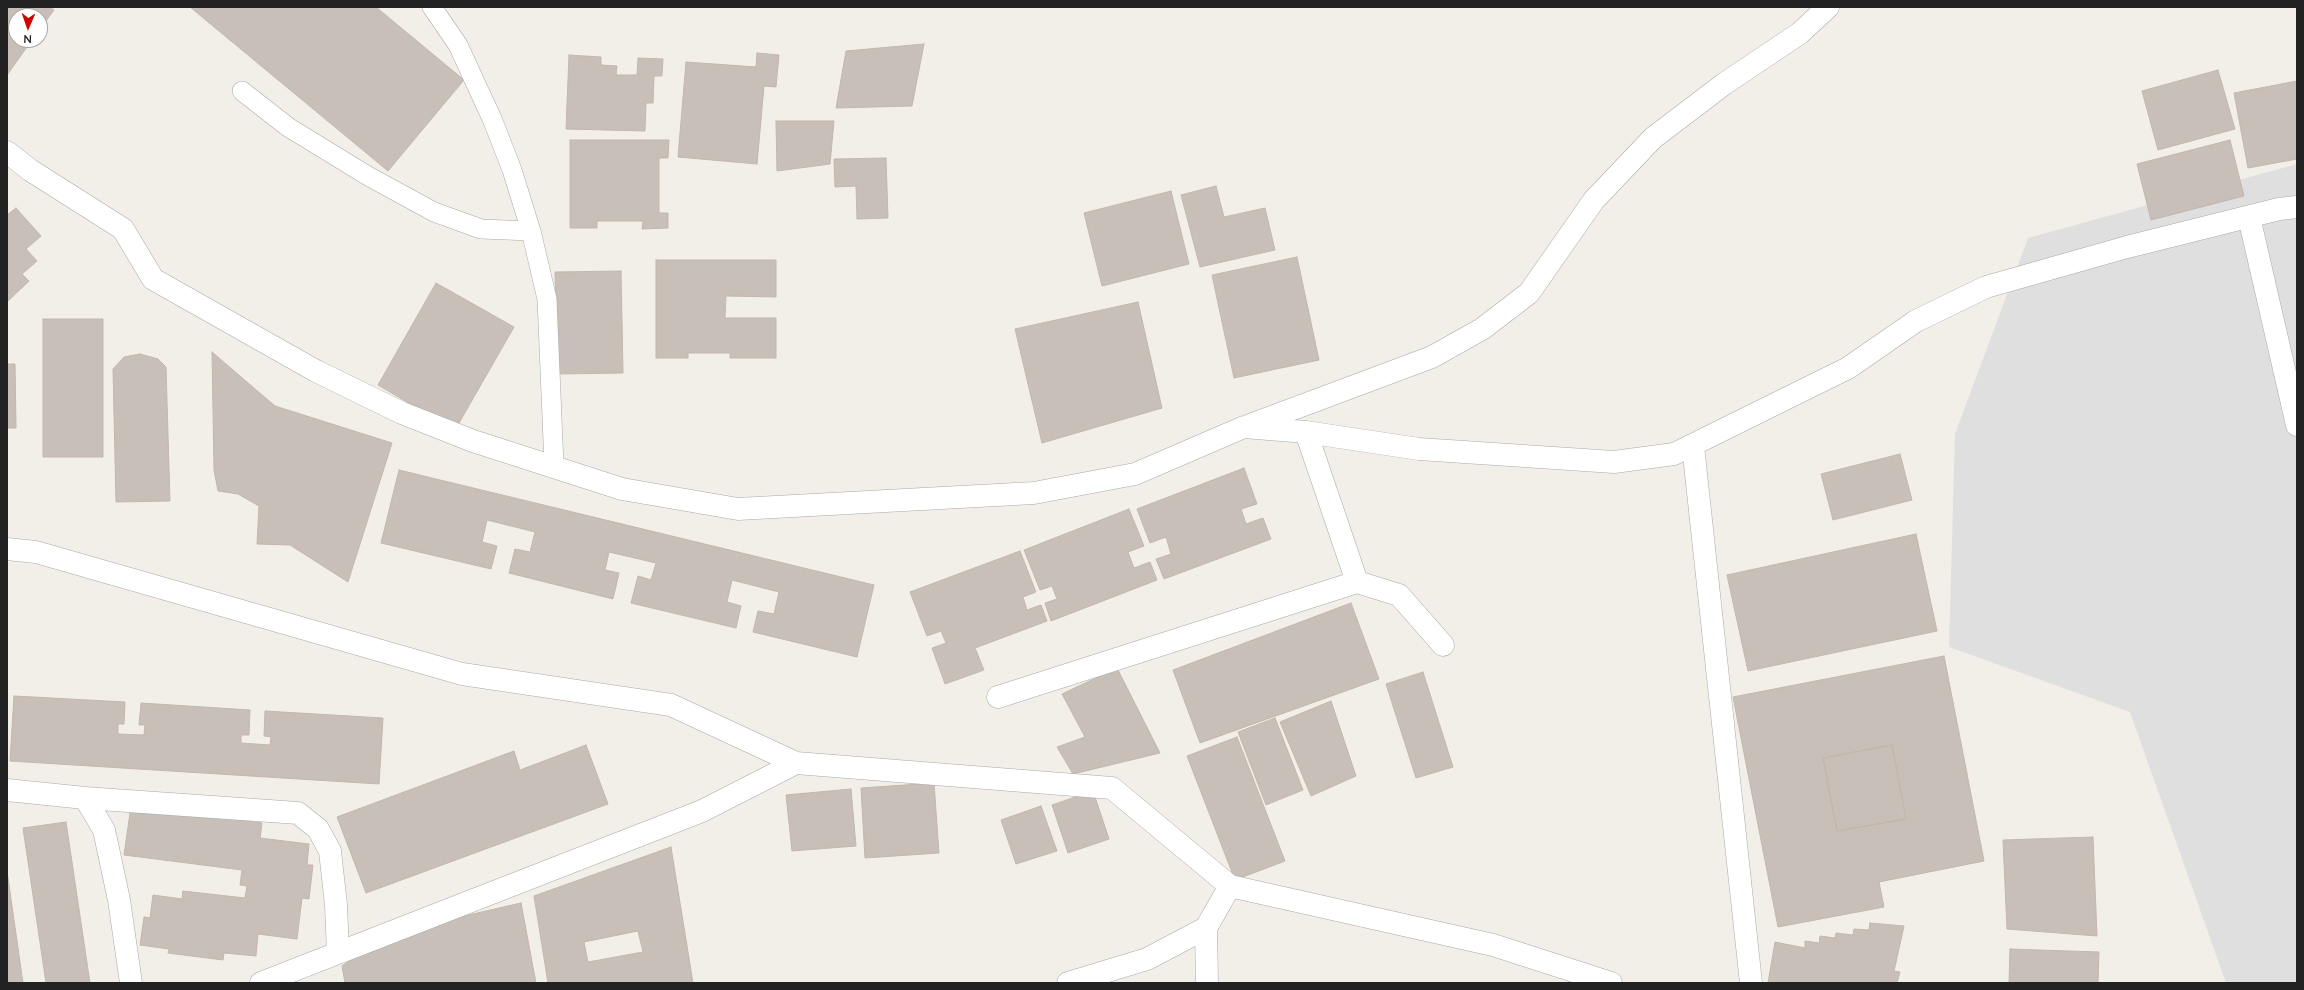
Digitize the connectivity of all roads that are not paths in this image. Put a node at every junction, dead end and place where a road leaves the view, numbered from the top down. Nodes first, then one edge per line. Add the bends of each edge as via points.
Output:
1 (432, 7) edge
2 (1828, 7) edge
3 (242, 91) dead end
4 (7, 152) edge
5 (2297, 207) edge
6 (2248, 217) junction
7 (531, 231) junction
8 (2297, 425) edge
9 (1244, 427) junction
10 (1306, 432) junction
11 (1693, 446) junction
12 (554, 466) junction
13 (7, 549) edge
14 (1357, 582) junction
15 (1443, 645) dead end
16 (998, 697) dead end
17 (796, 763) junction
18 (7, 790) edge
19 (85, 798) junction
20 (1230, 886) junction
21 (1206, 928) junction
22 (338, 953) junction
23 (132, 983) edge
24 (261, 983) edge
25 (1068, 983) edge
26 (1207, 983) edge
27 (1611, 983) edge
28 (1751, 983) edge

1 - 7 lane via 458,45 493,121
2 - 9 street via 1800,33 1724,84 1653,138 1594,200 1528,293 1482,329 1432,357
3 - 7 lane via 288,127 368,176 434,212 481,229
4 - 12 street via 30,170 123,229 153,279 316,371 402,413 473,441
5 - 6 street
6 - 8 street
6 - 11 street via 2127,247 1986,287 1916,320 1848,368
7 - 12 lane via 547,299
9 - 10 street
9 - 12 street via 1135,474 1034,493 738,509 622,489
10 - 11 street via 1419,449 1614,462 1674,454
10 - 14 street
11 - 28 street
13 - 17 street via 36,552 462,674 671,705
14 - 15 street via 1398,595
14 - 16 street
17 - 20 street via 1112,788
17 - 22 street via 702,811
18 - 19 street
19 - 22 street via 298,813 318,830 330,851
19 - 23 street via 104,830 119,900
20 - 21 street
20 - 27 street via 1493,945
21 - 25 street via 1147,959
21 - 26 street
22 - 24 street

